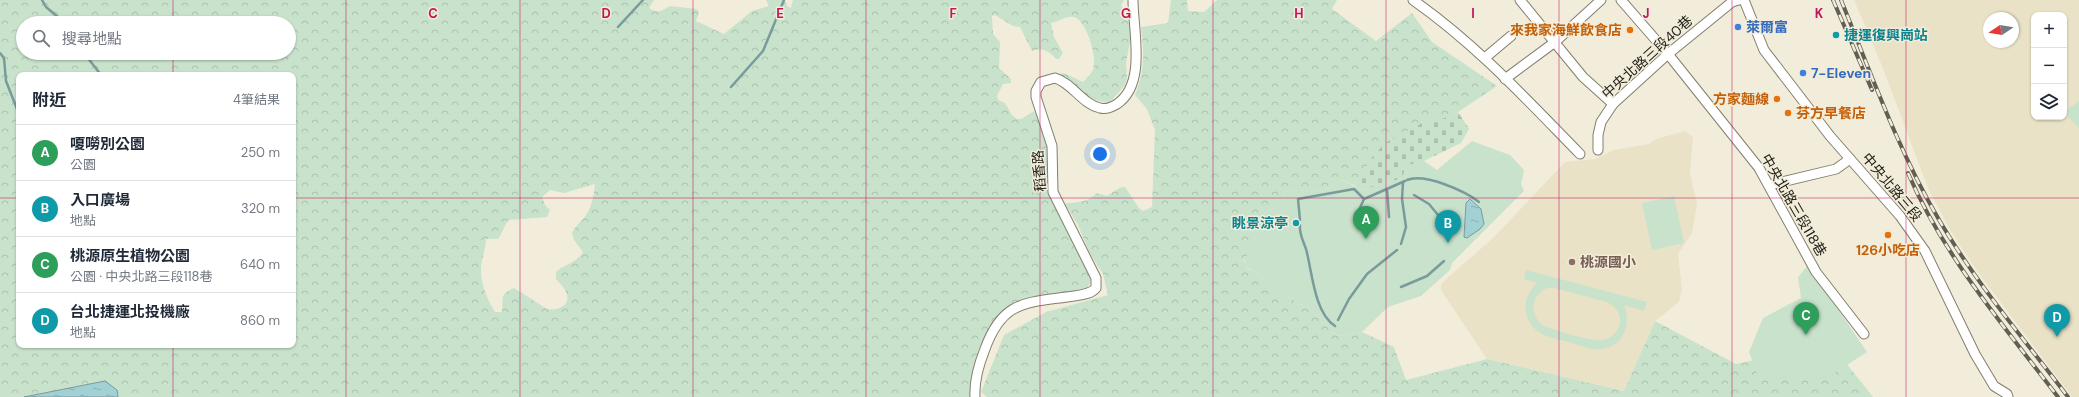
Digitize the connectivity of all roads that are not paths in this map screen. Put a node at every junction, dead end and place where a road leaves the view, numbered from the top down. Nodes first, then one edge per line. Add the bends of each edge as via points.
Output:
1 (1133, 0) edge
2 (1413, 0) edge
3 (1520, 0) edge
4 (1601, 0) edge
5 (1621, 0) edge
6 (1739, 0) edge
7 (1744, 0) edge
8 (1511, 36) dead end
9 (1555, 42) junction
10 (1668, 54) junction
11 (1486, 57) junction
12 (1506, 79) junction
13 (1613, 104) junction
14 (1598, 150) dead end
15 (1580, 154) dead end
16 (1850, 159) junction
17 (1769, 185) junction
18 (1864, 334) dead end
19 (975, 397) edge
20 (2008, 397) edge

1 - 19 street, 稻香路 via 1137,63 1124,99 1113,107 1099,108 1086,101 1064,82 1054,78 1044,80 1036,91 1037,104 1052,146 1053,192 1096,278 1096,288 1086,294 1031,303 1007,312 997,324 986,346 979,365
2 - 11 street
3 - 9 street
4 - 9 street
5 - 10 street, 中央北路三段118巷
6 - 10 street, 中央北路三段40巷 via 1726,6
7 - 16 street, 中央北路三段 via 1764,50
8 - 11 street
9 - 12 street
9 - 13 street via 1583,77
10 - 13 street, 中央北路三段40巷
10 - 17 street, 中央北路三段118巷 via 1759,168
11 - 12 street
12 - 15 street
13 - 14 street, 中央北路三段40巷 via 1601,122
16 - 17 street via 1836,169
16 - 20 street, 中央北路三段 via 1900,216 1925,251 1978,360 1994,386
17 - 18 street, 中央北路三段118巷 via 1816,272

